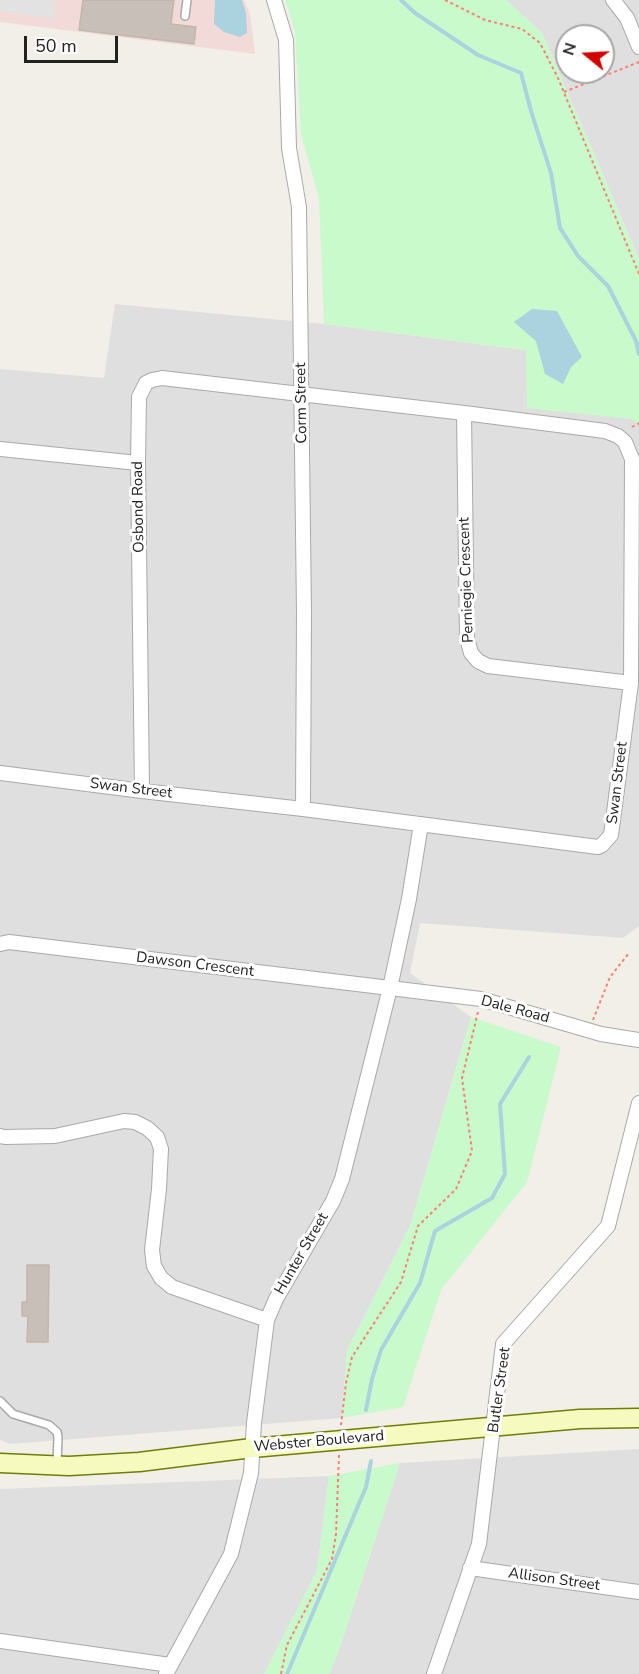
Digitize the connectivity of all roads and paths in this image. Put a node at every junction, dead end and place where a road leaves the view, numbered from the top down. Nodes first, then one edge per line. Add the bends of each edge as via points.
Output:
1 (187, 0) edge
2 (274, 0) edge
3 (445, 0) edge
4 (613, 0) edge
5 (185, 16) dead end
6 (639, 47) edge
7 (639, 62) edge
8 (564, 92) junction
9 (639, 274) edge
10 (302, 395) junction
11 (464, 413) junction
12 (639, 423) edge
13 (632, 427) dead end
14 (0, 449) edge
15 (138, 463) junction
16 (631, 682) junction
17 (0, 773) edge
18 (142, 791) junction
19 (303, 809) junction
20 (421, 824) junction
21 (0, 944) edge
22 (629, 953) dead end
23 (390, 988) junction
24 (481, 999) junction
25 (588, 1030) junction
26 (639, 1040) edge
27 (639, 1103) edge
28 (0, 1136) edge
29 (267, 1320) junction
30 (0, 1401) edge
31 (639, 1418) edge
32 (493, 1428) junction
33 (339, 1440) junction
34 (252, 1448) junction
35 (0, 1462) edge
36 (57, 1466) junction
37 (470, 1568) junction
38 (639, 1592) edge
39 (0, 1641) edge
40 (168, 1670) edge
41 (281, 1674) edge
42 (434, 1674) edge

1 - 5 lane
2 - 10 street, Corm Street via 286,40 289,148 299,207
3 - 8 path via 485,20 522,28 540,43
4 - 6 street via 627,18
7 - 8 path
8 - 9 path
10 - 11 street, Swan Street
10 - 15 street, Osbond Road via 152,380 139,396
10 - 19 street, Corm Street
11 - 16 street, Perniegie Crescent via 467,638 471,653 488,666
11 - 16 street, Swan Street via 604,431 618,436 627,446 632,459
12 - 13 path
14 - 15 street
15 - 18 street, Osbond Road
16 - 20 street, Swan Street via 611,835 602,845
17 - 18 street, Swan Street
18 - 19 street, Swan Street
19 - 20 street, Swan Street
20 - 23 street, Hunter Street
21 - 23 street, Dawson Crescent
22 - 25 path via 610,977
23 - 24 street, Dale Road
23 - 29 street, Hunter Street via 342,1179
24 - 25 street, Dale Road
24 - 33 path via 462,1078 472,1151 456,1189 418,1226 400,1282 352,1357
25 - 26 street, Dale Road
27 - 32 street, Butler Street via 608,1226 503,1344
28 - 29 street via 55,1136 124,1121 147,1128 157,1137 160,1149 152,1250 161,1278 172,1287
29 - 34 street, Hunter Street
30 - 36 lane via 13,1414 49,1425 57,1432
31 - 32 street, Webster Boulevard via 580,1419
32 - 33 street, Webster Boulevard
32 - 37 street, Butler Street via 479,1544
33 - 34 street, Webster Boulevard
33 - 41 path via 332,1559 287,1645
34 - 36 street, Webster Boulevard via 140,1462
34 - 40 street, Hunter Street via 251,1473 231,1554
35 - 36 street, Webster Boulevard
37 - 38 street, Allison Street
37 - 42 street, Butler Street
39 - 40 street

